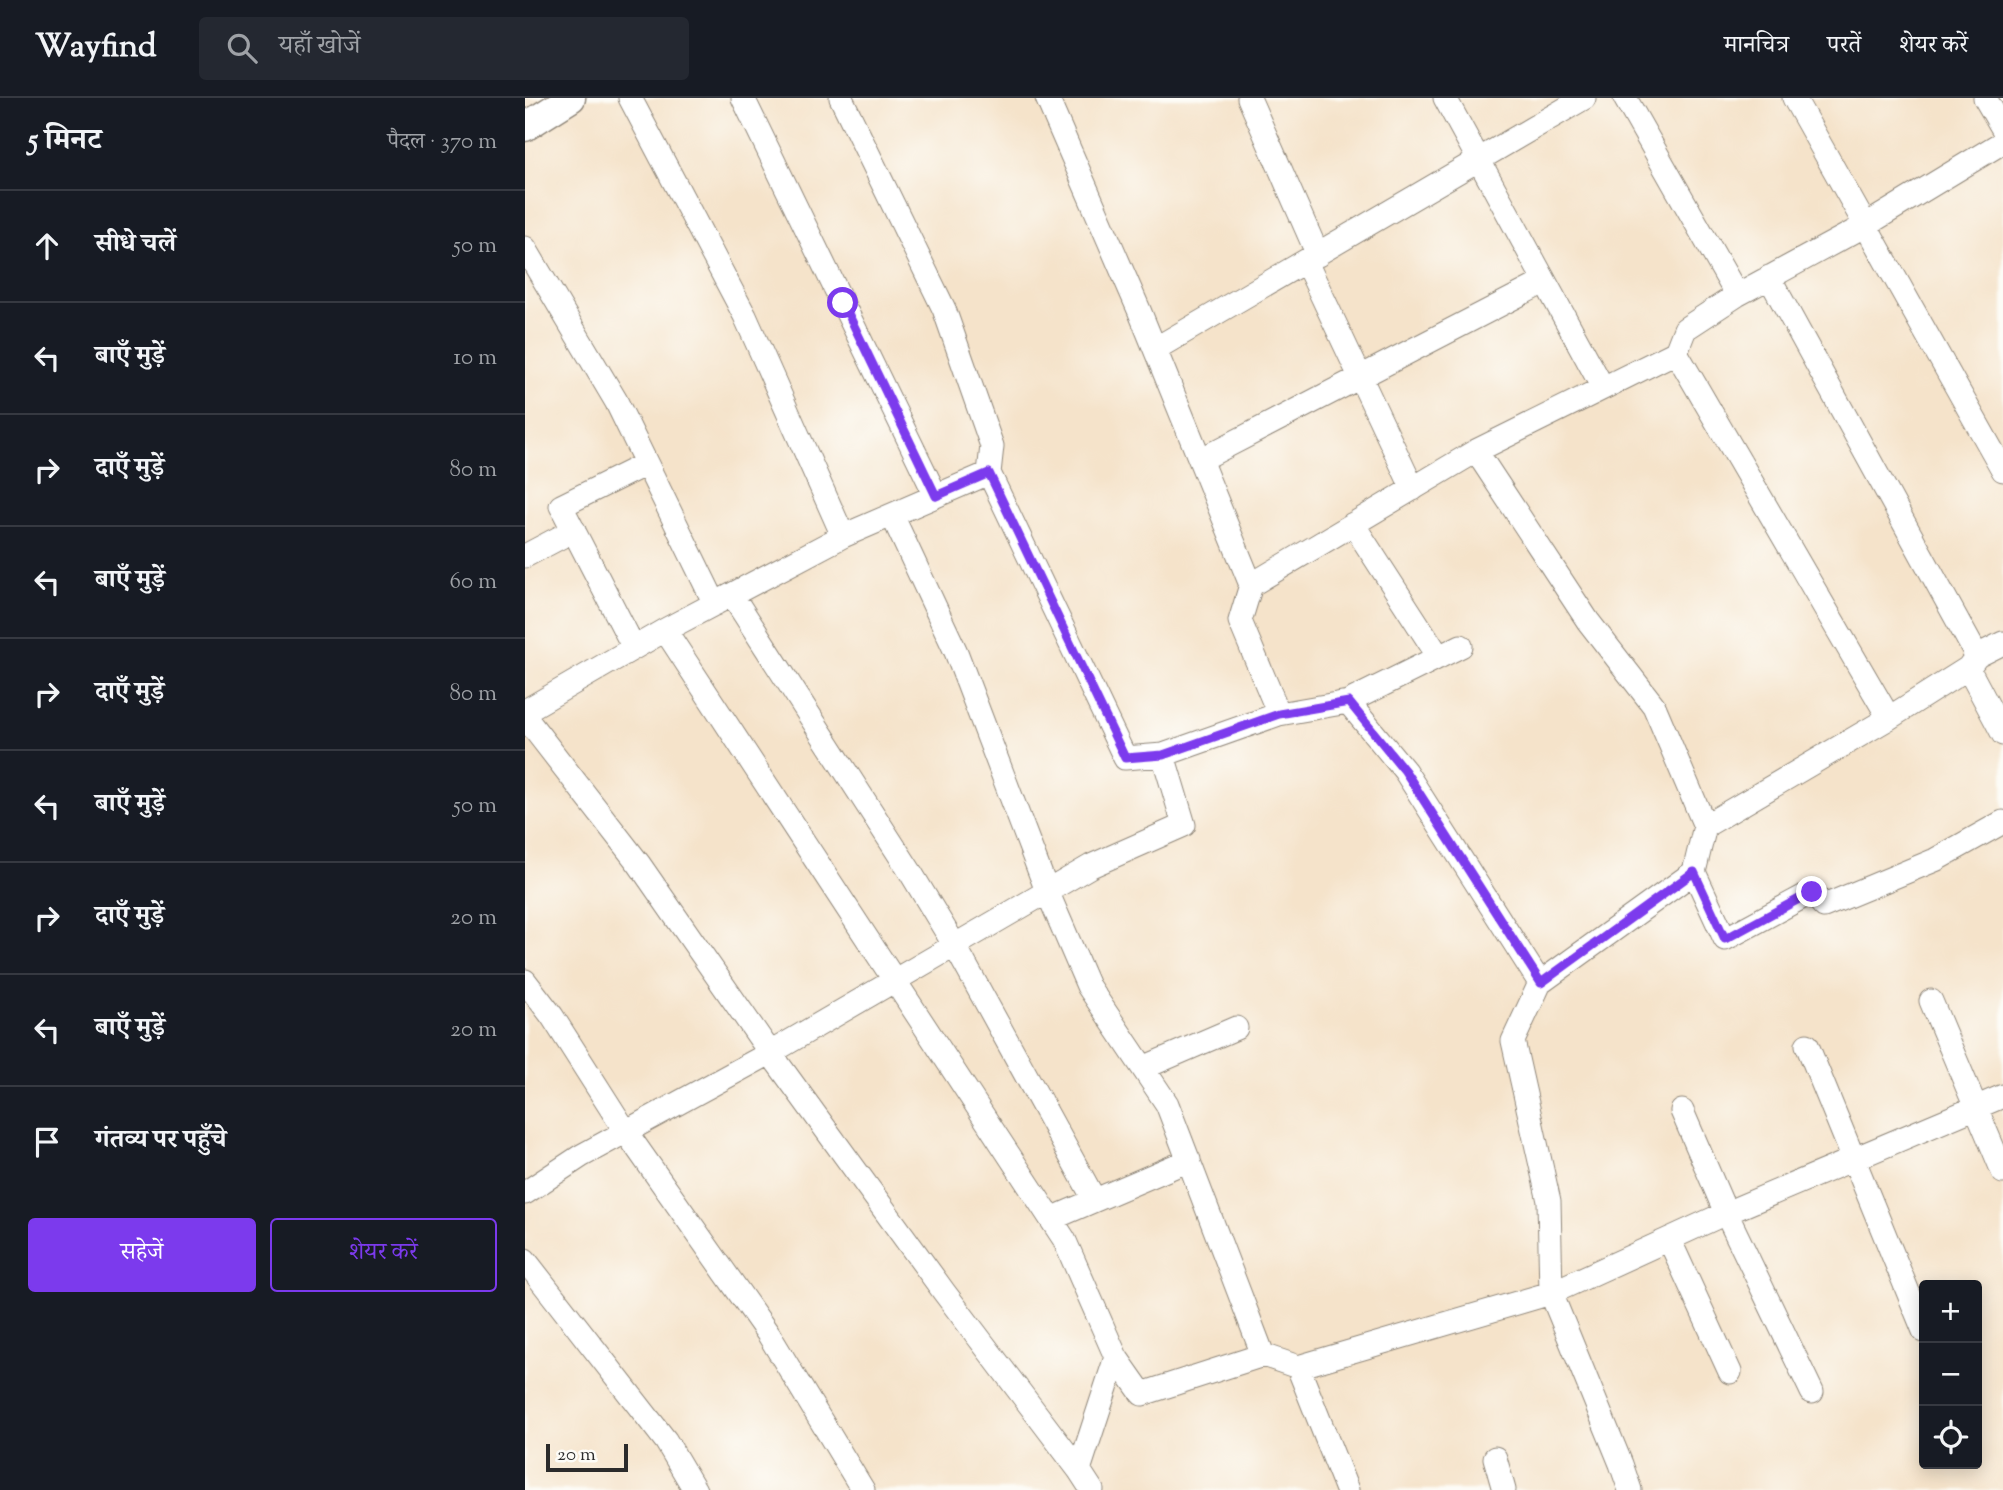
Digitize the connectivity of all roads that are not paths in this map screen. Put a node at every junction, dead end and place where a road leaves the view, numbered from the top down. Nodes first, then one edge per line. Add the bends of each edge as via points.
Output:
1 (571, 98) edge
2 (630, 98) edge
3 (743, 98) edge
4 (841, 98) edge
5 (1047, 98) edge
6 (1249, 98) edge
7 (1445, 98) edge
8 (1584, 98) edge
9 (1625, 98) edge
10 (1794, 98) edge
11 (1985, 98) edge
12 (525, 127) edge
13 (2003, 129) edge
14 (2003, 142) edge
15 (1478, 161) junction
16 (1867, 225) junction
17 (525, 247) edge
18 (1312, 258) junction
19 (1769, 277) junction
20 (1544, 282) junction
21 (1737, 295) junction
22 (1155, 349) junction
23 (1677, 352) junction
24 (1360, 377) junction
25 (1603, 388) junction
26 (1476, 451) junction
27 (1201, 460) junction
28 (646, 464) junction
29 (2003, 470) edge
30 (989, 473) junction
31 (1413, 489) junction
32 (936, 496) junction
33 (893, 515) junction
34 (1353, 524) junction
35 (574, 530) junction
36 (843, 537) junction
37 (525, 556) edge
38 (1251, 585) junction
39 (723, 600) junction
40 (665, 630) junction
41 (2003, 643) edge
42 (1461, 646) dead end
43 (634, 648) junction
44 (1440, 657) junction
45 (1973, 662) junction
46 (1349, 702) junction
47 (1279, 714) junction
48 (1889, 718) junction
49 (526, 720) edge
50 (2003, 734) edge
51 (1163, 755) junction
52 (2003, 822) edge
53 (1705, 826) junction
54 (1694, 872) junction
55 (1047, 891) junction
56 (955, 946) junction
57 (525, 981) edge
58 (894, 982) junction
59 (1541, 983) junction
60 (1931, 1000) dead end
61 (1236, 1028) dead end
62 (1807, 1045) dead end
63 (770, 1053) junction
64 (1143, 1068) junction
65 (2003, 1096) edge
66 (1976, 1107) junction
67 (1682, 1111) dead end
68 (626, 1132) junction
69 (1855, 1158) junction
70 (1189, 1160) junction
71 (2003, 1172) edge
72 (525, 1193) edge
73 (1094, 1199) junction
74 (1726, 1213) junction
75 (1051, 1219) junction
76 (1669, 1239) junction
77 (525, 1260) edge
78 (1551, 1293) junction
79 (1919, 1318) edge
80 (1263, 1354) junction
81 (1116, 1357) junction
82 (1298, 1367) junction
83 (1730, 1373) dead end
84 (1812, 1392) dead end
85 (1495, 1458) dead end
86 (1079, 1470) junction
87 (695, 1490) edge
88 (863, 1490) edge
89 (1092, 1490) edge
90 (1347, 1490) edge
91 (1504, 1490) edge
92 (1630, 1490) edge

1 - 12 street
2 - 36 street via 745,316
3 - 32 street
4 - 30 street via 944,309 992,446
5 - 22 street
6 - 18 street
7 - 15 street
8 - 15 street
9 - 21 street
10 - 16 street
11 - 13 street
14 - 16 street
15 - 18 street
15 - 20 street
16 - 19 street
16 - 29 street
17 - 28 street via 616,401
18 - 22 street
18 - 24 street
19 - 21 street
19 - 45 street
20 - 24 street
20 - 25 street
21 - 23 street via 1685,329
22 - 27 street
23 - 25 street
23 - 48 street
24 - 27 street
24 - 31 street
25 - 26 street
26 - 31 street
26 - 53 street via 1588,621 1654,706
27 - 38 street
28 - 35 street via 561,506
28 - 39 street
30 - 32 street
30 - 51 street via 1125,758
31 - 34 street
32 - 33 street
33 - 36 street
33 - 55 street via 956,652
34 - 38 street
34 - 44 street
35 - 37 street
35 - 43 street
36 - 39 street
38 - 47 street via 1241,621
39 - 40 street
39 - 56 street via 904,862
40 - 43 street
40 - 58 street
41 - 45 street
42 - 44 street
43 - 49 street
44 - 46 street
45 - 48 street
45 - 50 street
46 - 47 street
46 - 59 street via 1405,771
47 - 51 street
48 - 53 street
49 - 63 street via 639,864
51 - 55 street via 1184,825
52 - 54 street via 1935,860 1824,906 1812,892 1725,939
53 - 54 street
54 - 59 street
55 - 56 street
55 - 64 street via 1088,986
56 - 58 street
56 - 73 street
57 - 68 street
58 - 63 street
58 - 75 street
59 - 78 street via 1513,1041 1549,1201
60 - 66 street
61 - 64 street
62 - 69 street
63 - 68 street
63 - 86 street
64 - 70 street via 1167,1104
65 - 66 street
66 - 69 street
66 - 71 street
67 - 74 street
68 - 72 street
68 - 88 street via 769,1335
69 - 74 street
69 - 79 street
70 - 73 street
70 - 80 street
73 - 75 street
74 - 76 street
74 - 84 street
75 - 81 street
76 - 78 street
76 - 83 street
77 - 87 street via 666,1441
78 - 82 street
78 - 92 street
80 - 81 street via 1142,1394
80 - 82 street
81 - 86 street
82 - 90 street
85 - 91 street
86 - 89 street

